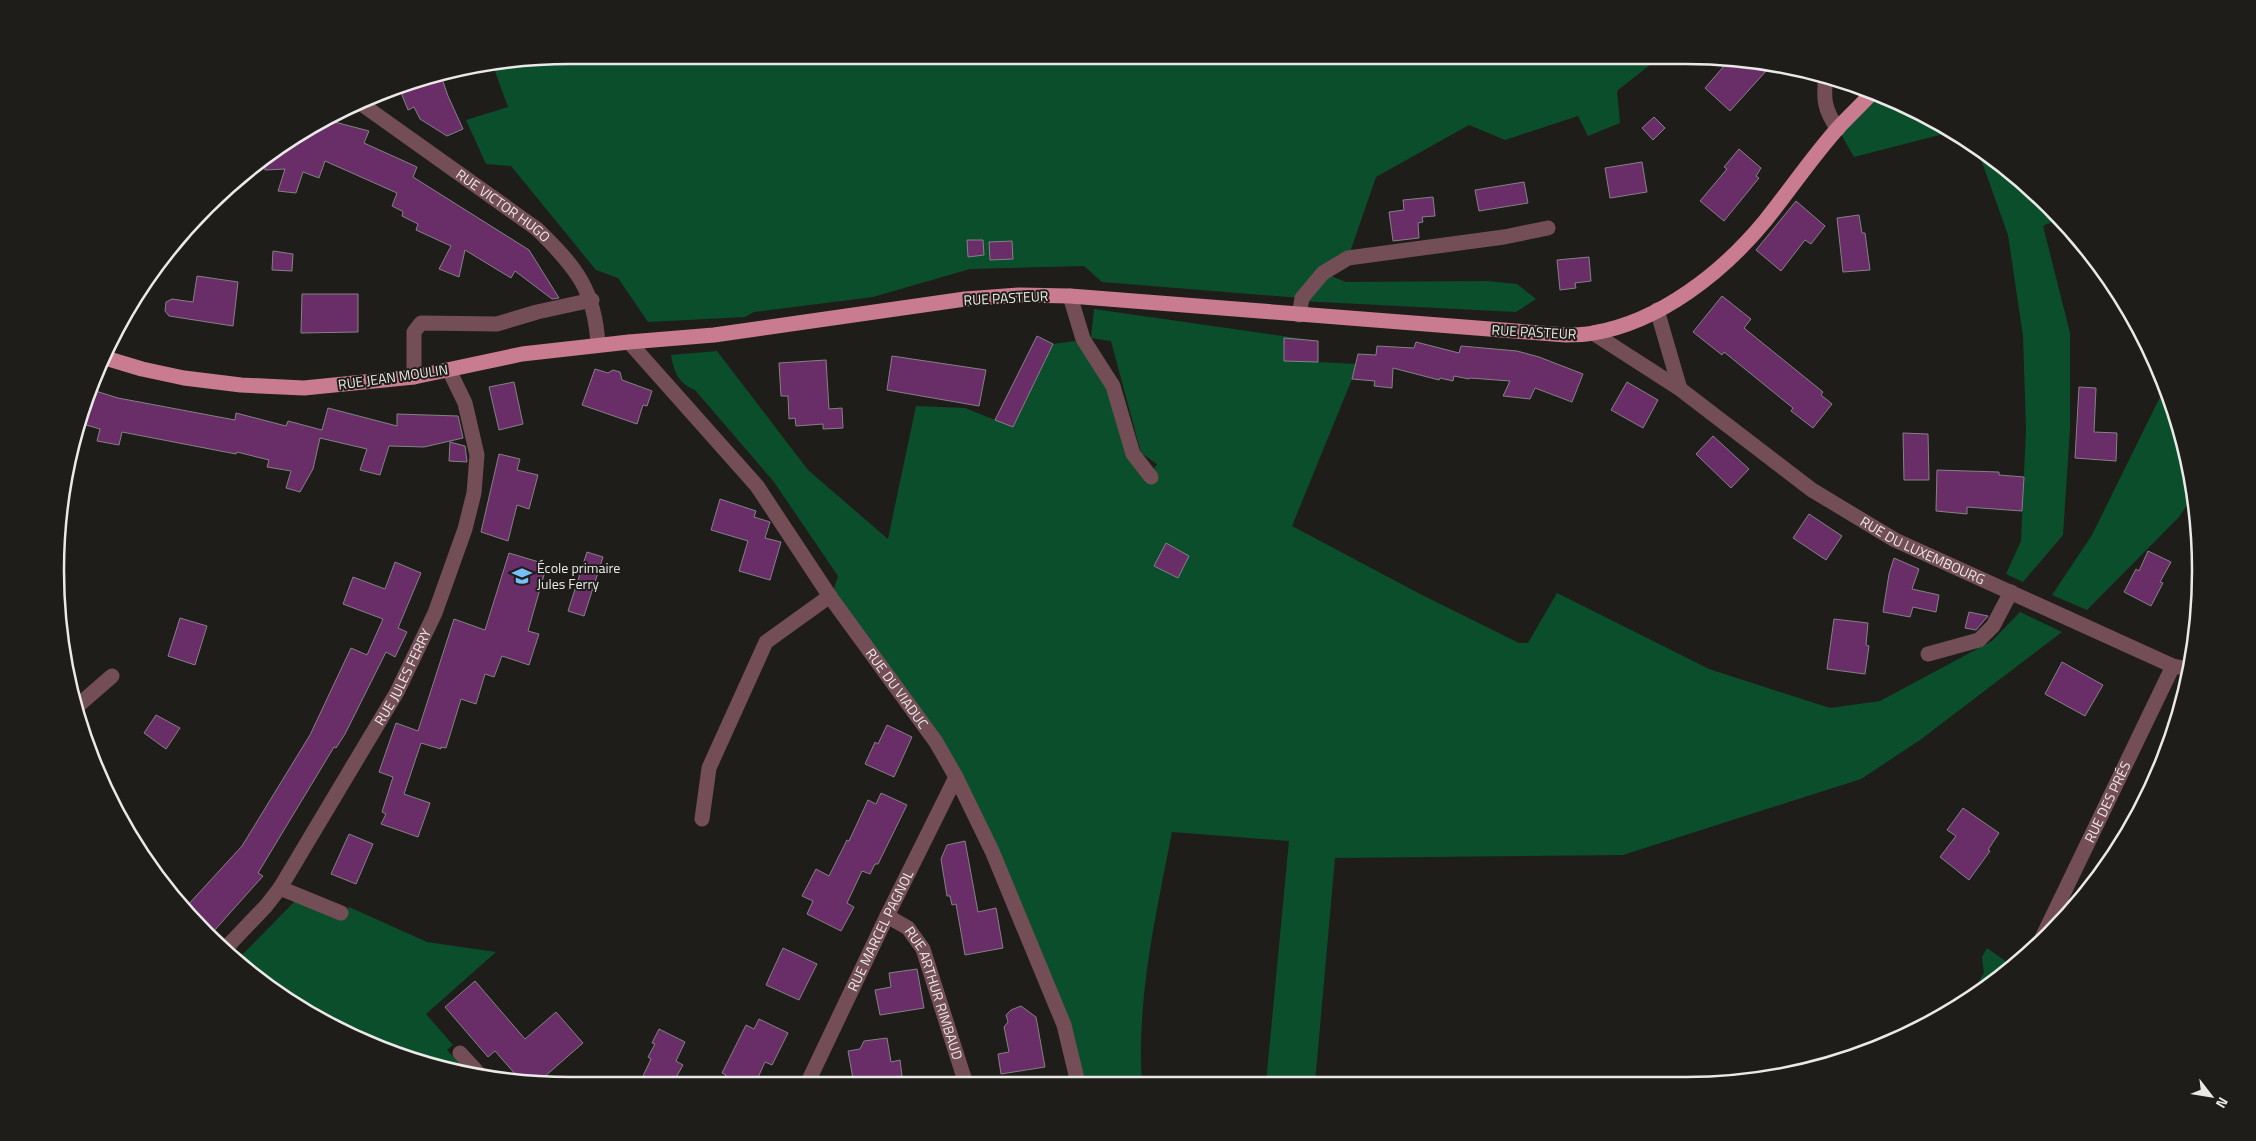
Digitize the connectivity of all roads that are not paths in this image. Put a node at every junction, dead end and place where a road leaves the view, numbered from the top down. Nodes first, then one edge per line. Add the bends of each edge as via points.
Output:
1 (1825, 84) edge
2 (1867, 98) edge
3 (366, 107) edge
4 (1838, 129) junction
5 (1548, 228) dead end
6 (1070, 296) junction
7 (592, 300) junction
8 (1657, 310) junction
9 (1299, 315) junction
10 (1593, 333) junction
11 (714, 335) joint
12 (630, 342) junction
13 (598, 345) junction
14 (110, 360) edge
15 (449, 370) junction
16 (414, 377) junction
17 (1680, 389) junction
18 (1151, 477) dead end
19 (2011, 592) junction
20 (830, 596) junction
21 (1928, 654) dead end
22 (2173, 666) junction
23 (2183, 668) edge
24 (112, 676) dead end
25 (81, 703) edge
26 (956, 777) junction
27 (702, 819) dead end
28 (280, 888) junction
29 (341, 913) dead end
30 (887, 916) junction
31 (2049, 924) edge
32 (229, 945) edge
33 (460, 1053) dead end
34 (474, 1068) edge
35 (810, 1077) edge
36 (964, 1077) edge
37 (1076, 1077) edge

1 - 4 street via 1827,114
2 - 4 main road, RUE PASTEUR
3 - 7 street, RUE VICTOR HUGO via 537,229 576,272
4 - 8 main road, RUE PASTEUR via 1734,253 1698,284
5 - 9 street via 1348,258 1323,273 1302,298
6 - 9 main road, RUE PASTEUR
6 - 11 main road, RUE PASTEUR via 965,299
6 - 18 street via 1083,339 1113,386 1133,454
7 - 13 street, RUE VICTOR HUGO
7 - 16 street via 497,324 421,323 414,332
8 - 10 main road, RUE PASTEUR via 1624,325
8 - 17 street
9 - 10 main road, RUE PASTEUR via 1566,335
10 - 17 street, RUE DU LUXEMBOURG
11 - 12 main road, RUE JEAN MOULIN
12 - 13 main road, RUE JEAN MOULIN
12 - 20 street, RUE DU VIADUC via 758,486
13 - 15 main road, RUE JEAN MOULIN via 522,354
14 - 16 main road, RUE JEAN MOULIN via 184,378 241,385 304,388
15 - 16 main road, RUE JEAN MOULIN
15 - 28 street, RUE JULES FERRY via 465,403 477,455 474,493 466,529 435,613 397,692
17 - 19 street, RUE DU LUXEMBOURG via 1812,490 1895,540
19 - 21 street via 1993,626 1979,640
19 - 22 street, RUE DU LUXEMBOURG
20 - 26 street, RUE DU VIADUC via 936,742
20 - 27 street via 766,642 709,768
22 - 23 street, RUE DU LUXEMBOURG
22 - 31 street, RUE DES PRÉS
24 - 25 street
26 - 30 street, RUE MARCEL PAGNOL
26 - 37 street, RUE DU VIADUC via 992,851 1064,1024
28 - 29 street
28 - 32 street, RUE JULES FERRY
30 - 35 street, RUE MARCEL PAGNOL
30 - 36 street, RUE ARTHUR RIMBAUD via 908,928 923,948
33 - 34 street

